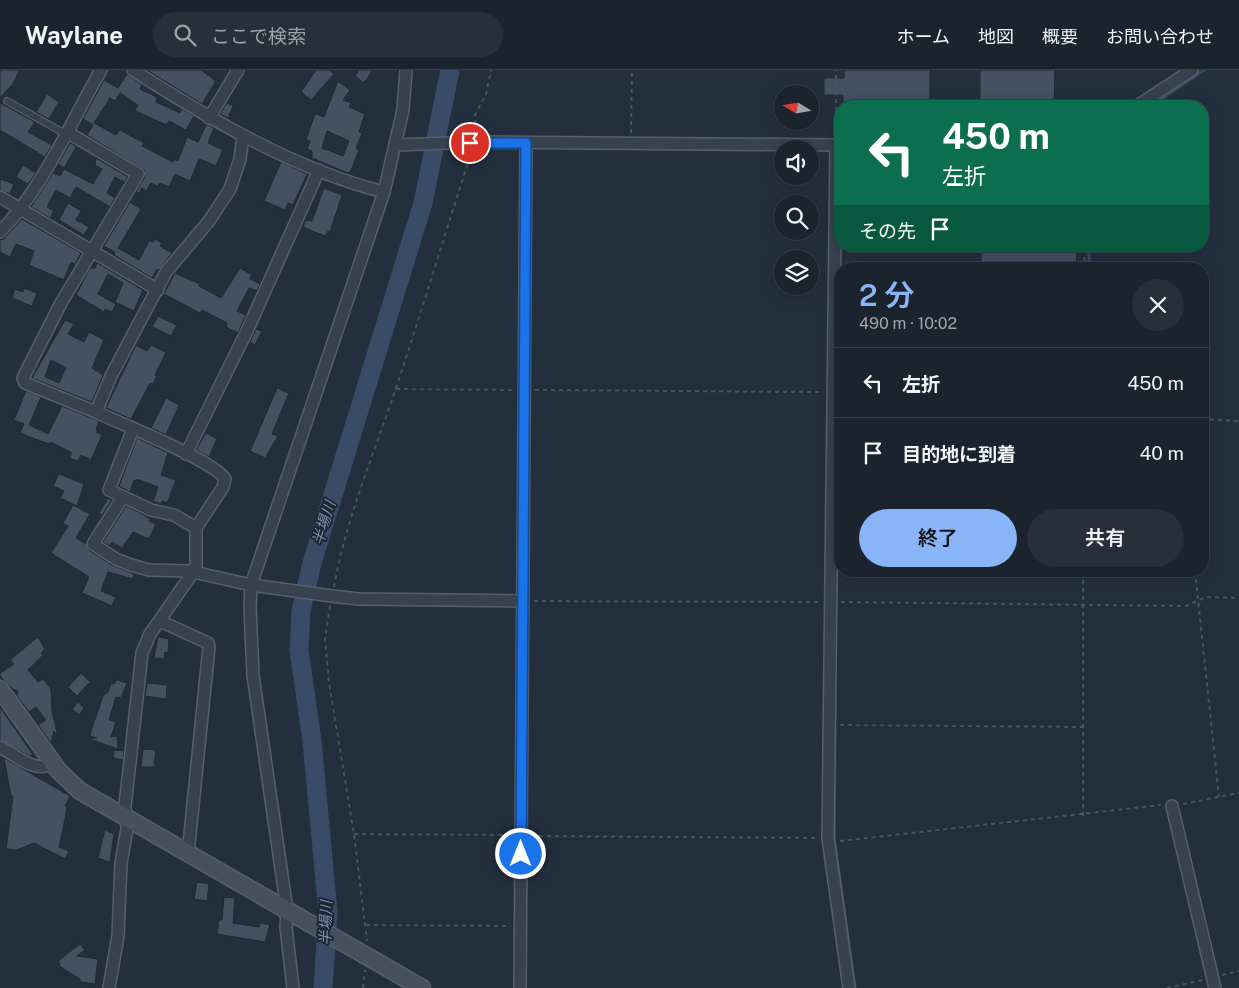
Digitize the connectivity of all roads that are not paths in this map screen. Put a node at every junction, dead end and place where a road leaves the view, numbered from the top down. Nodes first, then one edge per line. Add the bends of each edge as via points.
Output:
1 (100, 70) edge
2 (133, 70) edge
3 (238, 70) edge
4 (406, 70) edge
5 (1192, 70) edge
6 (1147, 100) edge
7 (7, 101) dead end
8 (209, 118) junction
9 (67, 132) junction
10 (243, 136) junction
11 (526, 143) junction
12 (398, 145) junction
13 (834, 145) edge
14 (319, 170) junction
15 (384, 192) junction
16 (0, 197) edge
17 (20, 210) junction
18 (0, 232) edge
19 (91, 251) junction
20 (158, 290) junction
21 (834, 343) edge
22 (96, 412) junction
23 (133, 429) junction
24 (186, 454) junction
25 (123, 497) junction
26 (196, 528) junction
27 (194, 573) junction
28 (255, 585) junction
29 (522, 601) junction
30 (160, 621) junction
31 (0, 689) edge
32 (0, 746) edge
33 (53, 763) junction
34 (1172, 806) road end
35 (126, 819) junction
36 (188, 854) junction
37 (290, 912) junction
38 (1214, 983) edge
39 (109, 988) edge
40 (293, 988) edge
41 (422, 988) edge
42 (520, 988) edge
43 (849, 988) edge

1 - 9 street
2 - 8 street
3 - 8 street
4 - 12 street
5 - 6 street
7 - 9 lane
8 - 10 street
9 - 17 street
9 - 19 street via 138,174
10 - 14 street
10 - 20 street via 240,159 230,189 209,221 172,263
11 - 12 street
11 - 13 street
11 - 29 street
12 - 15 street
14 - 15 street via 354,185
14 - 24 street via 247,332
15 - 28 street
16 - 17 street
17 - 18 street
17 - 19 street
19 - 20 street
19 - 22 street via 60,302 23,378 25,382
20 - 22 street via 111,376
21 - 43 street via 830,725 833,840
22 - 23 street
23 - 24 street
23 - 25 street via 109,490
24 - 26 street via 225,479
25 - 26 street via 151,510 174,515
25 - 27 street via 93,544 131,566
26 - 27 street via 198,564
27 - 28 street
27 - 30 street
28 - 29 street via 359,599
28 - 37 street via 250,607 253,675
29 - 42 street
30 - 35 street via 150,634 138,672
30 - 36 street via 208,643 209,647
31 - 33 street
32 - 33 street via 35,767
33 - 35 street via 80,791
34 - 38 street
35 - 36 street
35 - 39 street via 118,936
36 - 37 street
37 - 40 street via 286,927
37 - 41 street

